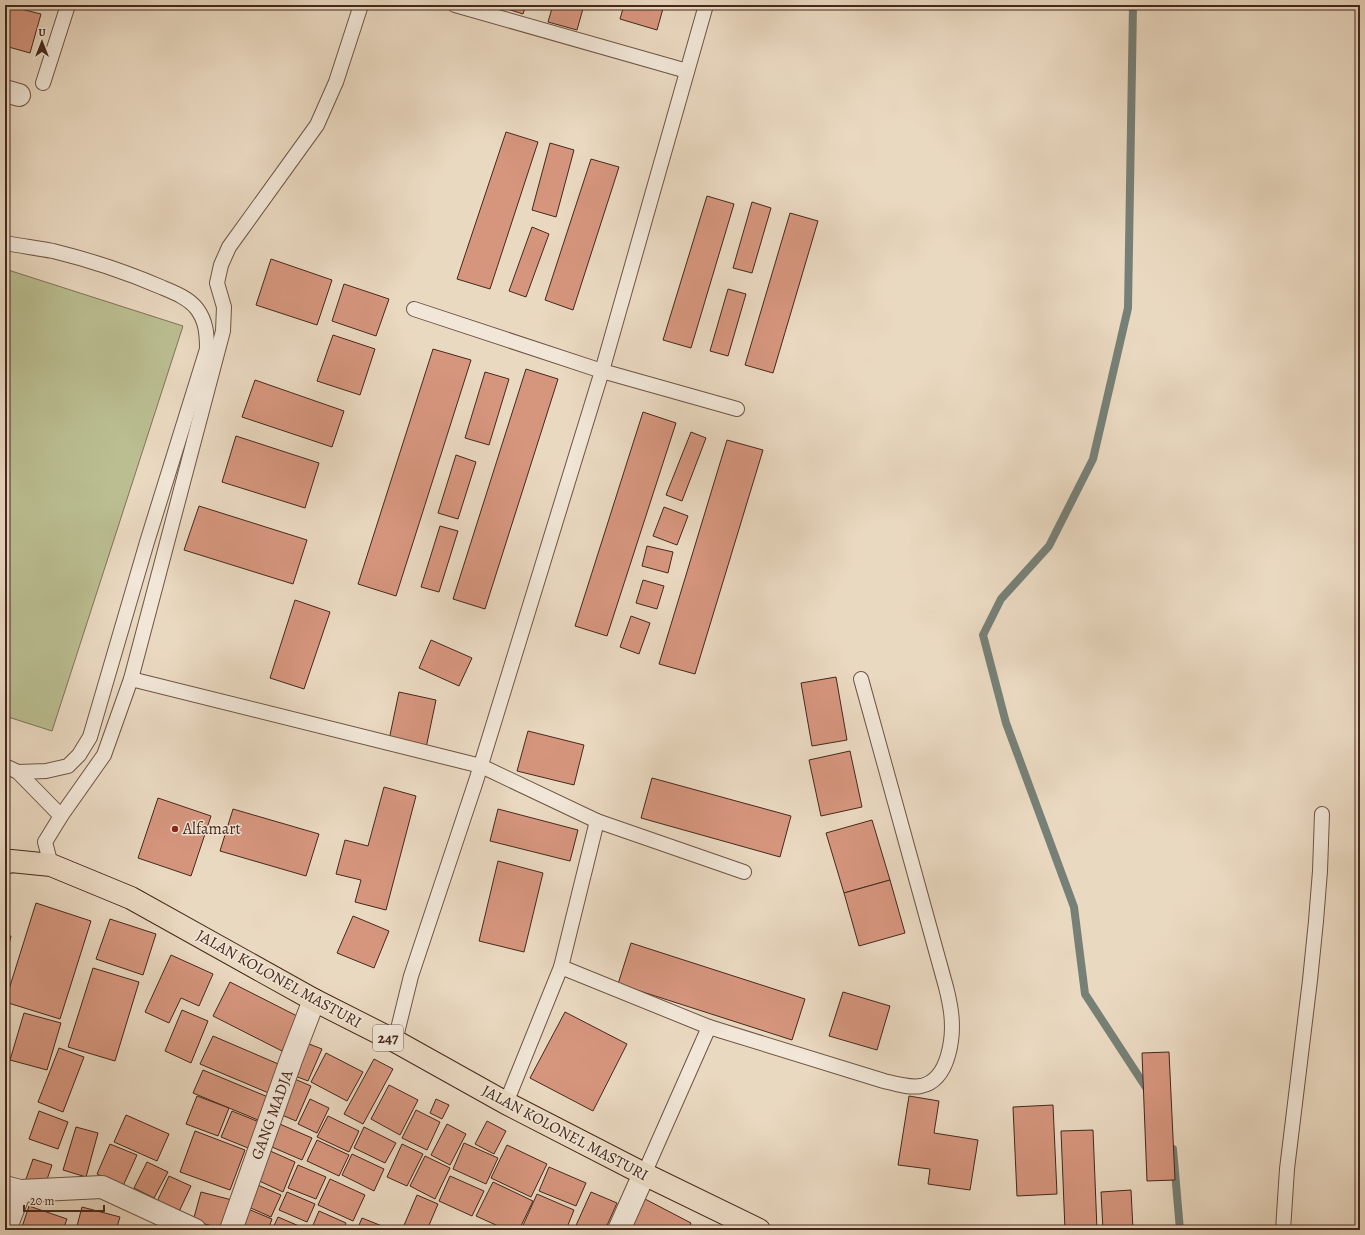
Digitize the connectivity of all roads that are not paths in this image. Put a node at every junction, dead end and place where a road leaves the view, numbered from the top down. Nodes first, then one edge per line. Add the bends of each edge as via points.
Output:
1 (68, 5) edge
2 (361, 5) edge
3 (706, 5) edge
4 (464, 6) edge
5 (687, 71) junction
6 (43, 82) dead end
7 (5, 243) edge
8 (414, 309) dead end
9 (602, 371) junction
10 (737, 410) dead end
11 (132, 679) junction
12 (861, 679) dead end
13 (5, 766) edge
14 (481, 766) junction
15 (18, 772) junction
16 (1322, 814) dead end
17 (61, 816) junction
18 (597, 821) junction
19 (7, 861) edge
20 (51, 866) junction
21 (744, 872) dead end
22 (561, 967) junction
23 (314, 1000) junction
24 (709, 1027) junction
25 (395, 1041) junction
26 (506, 1103) junction
27 (644, 1174) junction
28 (12, 1189) edge
29 (5, 1230) edge
30 (195, 1230) edge
31 (231, 1230) edge
32 (619, 1230) edge
33 (759, 1230) edge
34 (1283, 1230) edge

1 - 6 lane
2 - 11 lane via 336,82 316,124 229,247 221,265 217,283 224,307 223,331
3 - 5 lane
4 - 5 lane
5 - 9 lane
7 - 15 lane via 83,259 134,275 174,292 196,307 204,319 207,330 207,349 146,542 90,737 79,755 68,766 46,771
8 - 9 lane
9 - 10 lane
9 - 14 lane
11 - 14 lane
11 - 17 lane via 104,756
12 - 24 lane via 946,987 951,1012 951,1037 948,1056 942,1070 934,1080 922,1086 904,1086
13 - 15 lane
14 - 18 lane
14 - 25 lane via 411,976
15 - 17 lane
16 - 34 lane via 1315,928 1287,1169
17 - 20 lane via 45,842
18 - 21 lane
18 - 22 lane
19 - 20 main road, JALAN KOLONEL MASTURI / 247
20 - 23 main road, JALAN KOLONEL MASTURI / 247 via 131,898
22 - 24 lane
22 - 26 lane
23 - 25 main road, JALAN KOLONEL MASTURI / 247
23 - 31 street, GANG MADJA
24 - 27 lane
25 - 26 main road, JALAN KOLONEL MASTURI / 247
26 - 27 main road, JALAN KOLONEL MASTURI / 247
27 - 32 street
27 - 33 main road, JALAN KOLONEL MASTURI / 247
28 - 29 street
28 - 30 street via 102,1187

